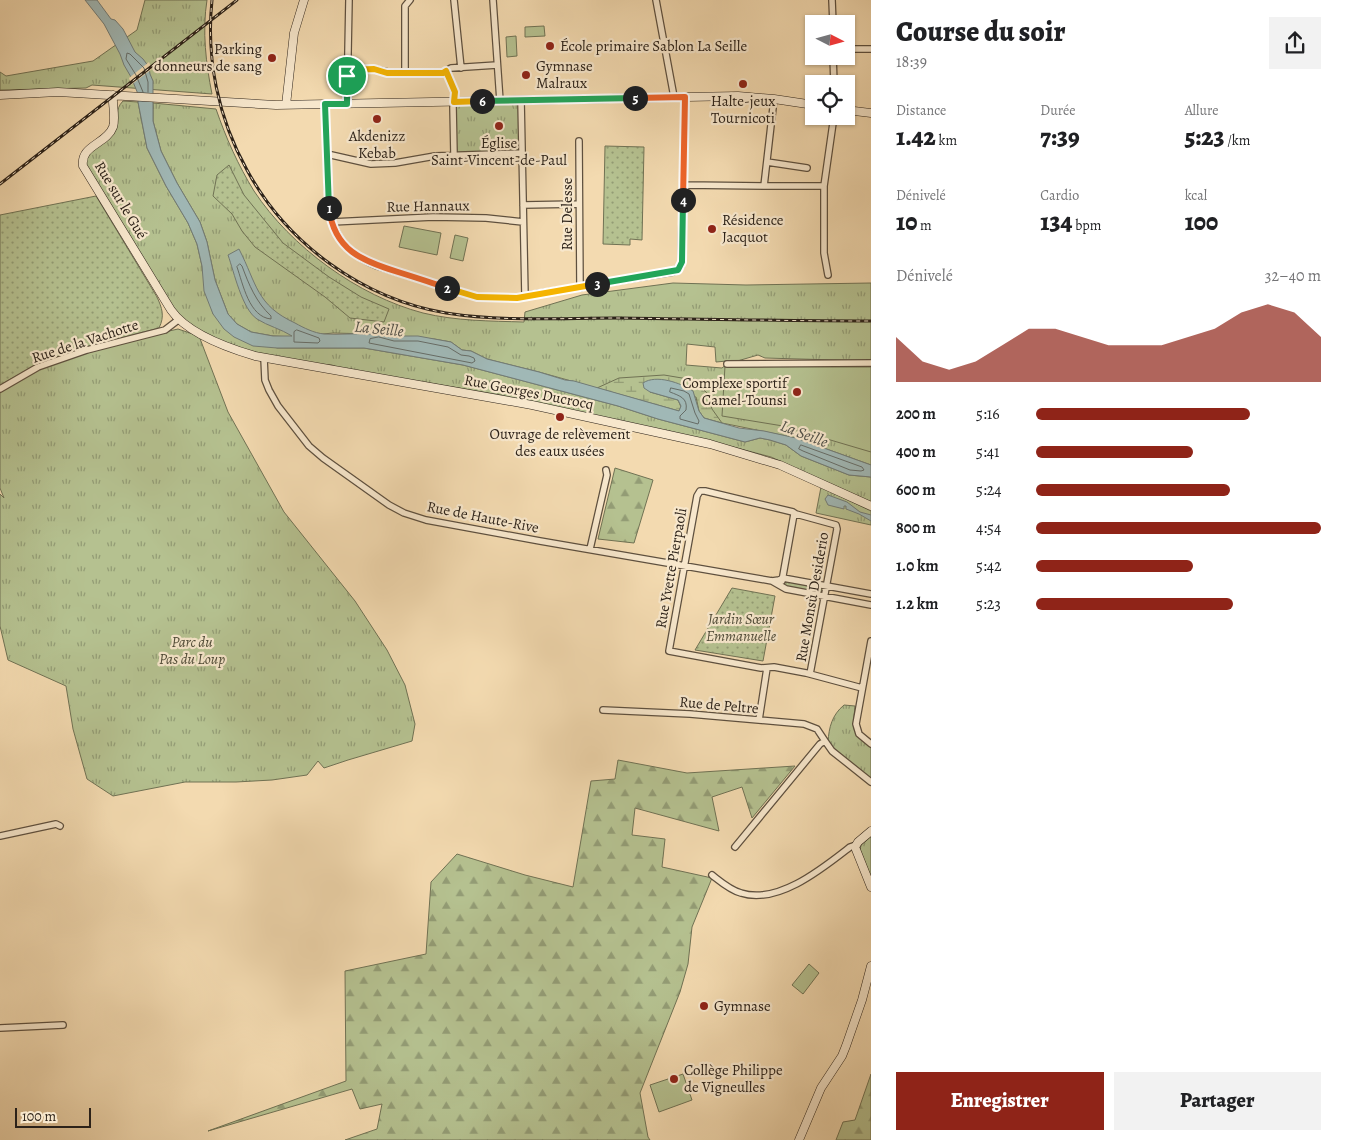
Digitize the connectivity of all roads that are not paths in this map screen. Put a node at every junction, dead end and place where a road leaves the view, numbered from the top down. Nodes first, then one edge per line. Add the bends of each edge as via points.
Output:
1 (304, 0) edge
2 (349, 0) edge
3 (410, 0) edge
4 (454, 0) edge
5 (493, 0) edge
6 (656, 0) edge
7 (832, 0) edge
8 (833, 15) edge
9 (871, 48) edge
10 (855, 49) edge
11 (497, 66) junction
12 (461, 68) junction
13 (347, 70) junction
14 (446, 71) junction
15 (405, 73) junction
16 (0, 95) edge
17 (113, 95) junction
18 (674, 97) junction
19 (685, 97) junction
20 (774, 99) junction
21 (521, 100) junction
22 (500, 101) junction
23 (454, 102) junction
24 (325, 104) junction
25 (347, 104) junction
26 (805, 104) edge
27 (286, 105) junction
28 (855, 111) edge
29 (871, 113) edge
30 (833, 125) edge
31 (579, 141) dead end
32 (522, 153) junction
33 (327, 154) junction
34 (454, 155) junction
35 (767, 162) junction
36 (807, 168) dead end
37 (684, 185) junction
38 (764, 186) junction
39 (824, 186) junction
40 (523, 204) junction
41 (579, 204) junction
42 (332, 222) junction
43 (523, 222) junction
44 (828, 275) dead end
45 (580, 288) junction
46 (525, 296) junction
47 (178, 320) junction
48 (264, 358) junction
49 (871, 363) edge
50 (727, 364) dead end
51 (0, 389) edge
52 (606, 470) dead end
53 (871, 506) edge
54 (794, 514) junction
55 (590, 549) junction
56 (685, 565) junction
57 (783, 578) junction
58 (772, 581) junction
59 (826, 586) junction
60 (781, 587) junction
61 (871, 594) edge
62 (824, 596) junction
63 (871, 605) edge
64 (871, 641) edge
65 (767, 668) junction
66 (810, 674) junction
67 (862, 688) junction
68 (602, 710) dead end
69 (759, 720) junction
70 (825, 741) junction
71 (871, 744) edge
72 (871, 782) edge
73 (60, 826) dead end
74 (871, 831) edge
75 (0, 836) edge
76 (856, 845) junction
77 (735, 847) dead end
78 (712, 875) dead end
79 (871, 887) edge
80 (871, 966) edge
81 (64, 1025) dead end
82 (0, 1028) edge
83 (799, 1140) edge

1 - 27 street via 294,33
2 - 13 street
3 - 15 street via 405,6
4 - 12 street
5 - 11 street
6 - 18 street
7 - 8 street
9 - 10 street
11 - 12 street
11 - 22 street
12 - 14 street
13 - 15 street
13 - 25 street
14 - 15 street
14 - 23 street via 455,92
16 - 17 street via 48,92
17 - 27 street
17 - 47 street, Rue sur le Gué via 112,129 86,152 83,166
18 - 19 street
18 - 21 street
19 - 20 street
19 - 37 street
20 - 26 street
20 - 35 street
21 - 22 street
21 - 32 street
22 - 23 street
23 - 25 street
23 - 34 street
24 - 25 street
24 - 27 street
24 - 33 street
28 - 29 street
30 - 39 street
31 - 41 street, Rue Delesse
32 - 34 street
32 - 40 street
33 - 34 street via 371,164
33 - 42 street
35 - 36 street
35 - 38 street
37 - 38 street
37 - 45 street via 682,262 678,270
38 - 39 street
39 - 44 street via 824,253
40 - 41 street
40 - 43 street
41 - 45 street, Rue Delesse
42 - 43 street, Rue Hannaux via 433,217
42 - 46 street via 349,250 377,266 477,297
43 - 46 street
45 - 46 street
47 - 48 street, Rue Georges Ducrocq via 217,341
47 - 51 street, Rue de la Vachotte via 166,330 38,367
48 - 53 street, Rue Georges Ducrocq via 520,402 710,444 780,464
48 - 55 street, Rue de Haute-Rive via 269,390 304,441 317,454 397,509 426,520
49 - 50 street
52 - 55 street
54 - 56 street, Rue Yvette Pierpaoli via 700,491
54 - 57 street
54 - 59 street, Rue Monsù Desiderio via 836,525
55 - 56 street, Rue de Haute-Rive
56 - 58 street, Rue de Haute-Rive
56 - 65 street, Rue Yvette Pierpaoli via 669,651
57 - 58 street, Rue de Haute-Rive
57 - 59 street, Rue de Haute-Rive
57 - 60 street
58 - 60 street, Rue de Haute-Rive
59 - 61 street, Rue de Haute-Rive
59 - 62 street, Rue Monsù Desiderio
60 - 62 street, Rue de Haute-Rive
62 - 63 street, Rue de Haute-Rive
62 - 66 street, Rue Monsù Desiderio
64 - 67 street
65 - 66 street
65 - 69 street
66 - 67 street
67 - 71 street via 857,730
68 - 69 street, Rue de Peltre
69 - 70 street, Rue de Peltre via 813,726
70 - 72 street, Rue de Peltre via 832,751
70 - 77 street
73 - 75 street via 56,824
74 - 76 street
76 - 78 street via 815,873 777,892 756,896 740,893
76 - 79 street
80 - 83 street via 842,1056 821,1088
81 - 82 street

